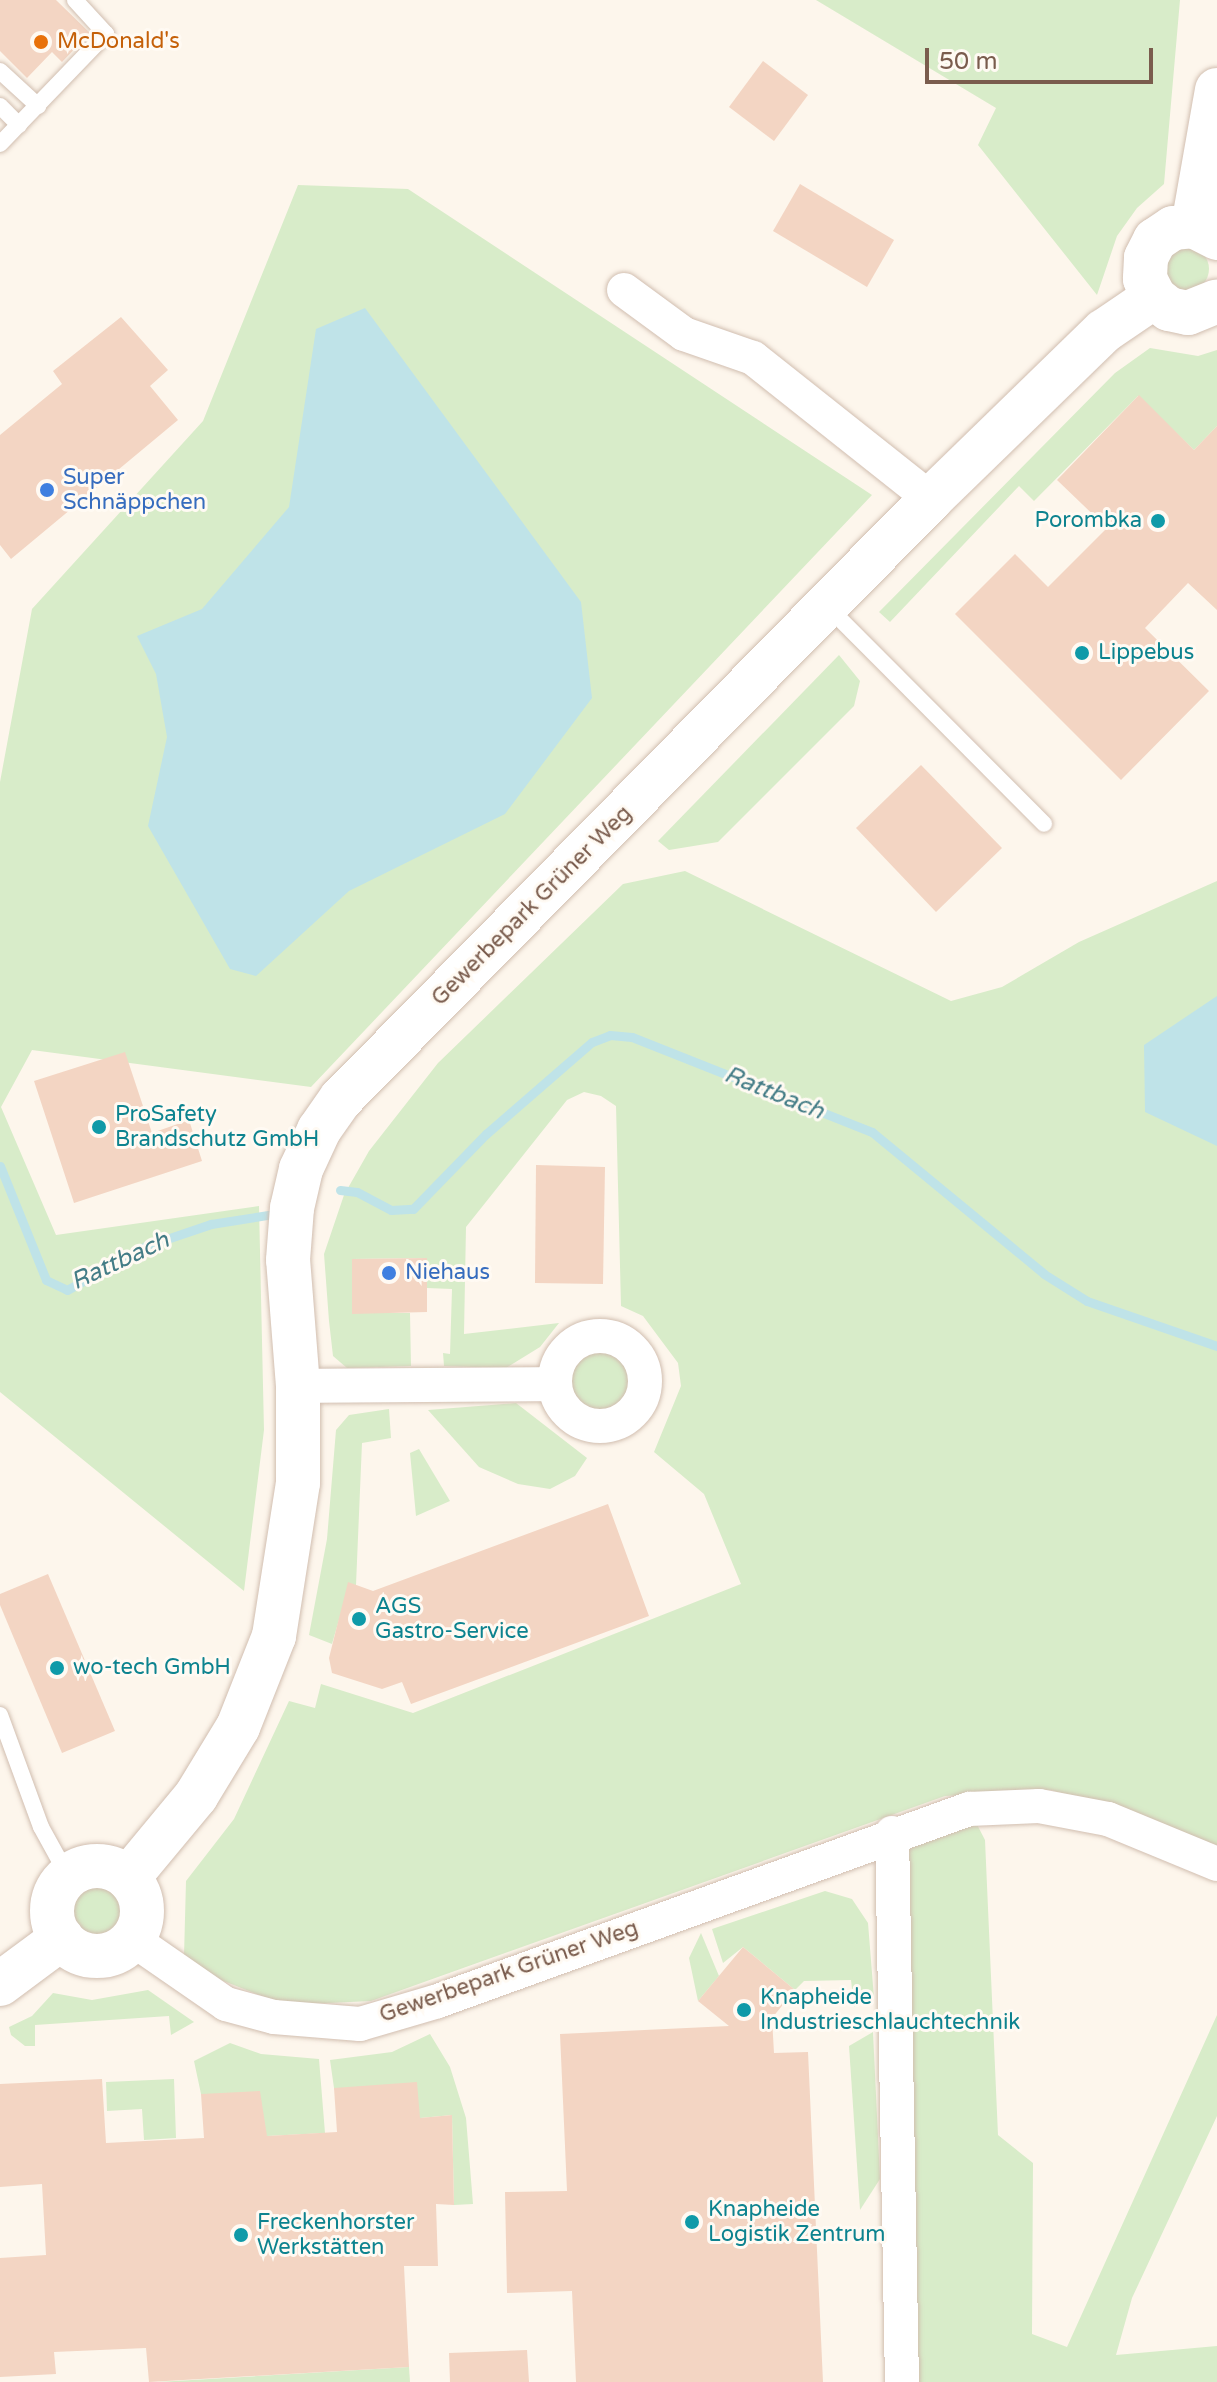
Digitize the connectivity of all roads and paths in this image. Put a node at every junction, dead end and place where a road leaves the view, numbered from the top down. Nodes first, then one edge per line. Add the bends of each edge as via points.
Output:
1 (75, 0) edge
2 (0, 71) edge
3 (1217, 90) edge
4 (0, 106) edge
5 (38, 106) junction
6 (19, 125) junction
7 (0, 144) edge
8 (1205, 232) edge
9 (624, 290) dead end
10 (1154, 297) junction
11 (1217, 301) edge
12 (931, 499) junction
13 (827, 606) junction
14 (1044, 824) dead end
15 (554, 1384) dead end
16 (298, 1386) junction
17 (0, 1715) edge
18 (892, 1833) junction
19 (1217, 1864) edge
20 (68, 1876) junction
21 (128, 1878) junction
22 (62, 1938) junction
23 (132, 1939) junction
24 (0, 1984) edge
25 (902, 2382) edge

1 - 5 lane via 104,28 99,46
2 - 5 lane
3 - 8 street
4 - 6 lane
5 - 6 lane
6 - 7 lane
8 - 10 street via 1173,228 1155,240 1146,258 1145,279
9 - 12 street via 684,334 753,358
10 - 11 street via 1169,309 1188,313
10 - 12 street, Gewerbepark Grüner Weg via 1104,331
12 - 13 street, Gewerbepark Grüner Weg
13 - 14 lane
13 - 16 street, Gewerbepark Grüner Weg via 341,1099 319,1130 301,1169 292,1208 288,1260
15 - 16 street
16 - 21 street, Gewerbepark Grüner Weg via 298,1483 274,1636 231,1738 188,1807
17 - 20 lane via 41,1827
18 - 19 street, Gewerbepark Grüner Weg via 969,1809 1039,1806 1136,1828
18 - 23 street, Gewerbepark Grüner Weg via 438,2001 360,2024 274,2017 226,2004
18 - 25 street
20 - 21 street via 101,1866
20 - 22 street via 52,1911
21 - 23 street via 142,1914
22 - 23 street via 71,1948 97,1956
22 - 24 street

